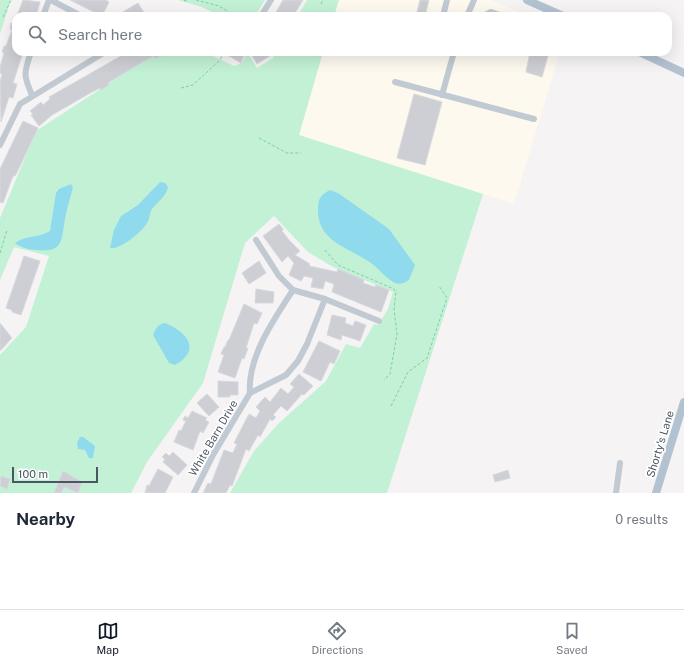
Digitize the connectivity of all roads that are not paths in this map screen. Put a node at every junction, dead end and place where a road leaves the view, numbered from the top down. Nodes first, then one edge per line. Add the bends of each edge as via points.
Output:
1 (50, 0) edge
2 (271, 0) edge
3 (447, 0) edge
4 (474, 0) edge
5 (527, 0) edge
6 (45, 12) edge
7 (73, 12) edge
8 (264, 12) edge
9 (444, 12) edge
10 (470, 12) edge
11 (554, 12) edge
12 (30, 56) edge
13 (98, 56) edge
14 (453, 56) edge
15 (648, 56) edge
16 (684, 73) edge
17 (395, 82) dead end
18 (32, 95) junction
19 (442, 95) junction
20 (534, 119) dead end
21 (0, 145) edge
22 (256, 240) dead end
23 (293, 290) junction
24 (325, 299) junction
25 (379, 321) dead end
26 (250, 393) junction
27 (684, 402) edge
28 (620, 463) dead end
29 (194, 493) edge
30 (616, 493) edge
31 (656, 493) edge

1 - 6 street
1 - 7 street
2 - 8 street
3 - 9 street
4 - 10 street
5 - 11 main road
12 - 18 street via 25,80
13 - 18 street
14 - 19 street
15 - 16 main road
17 - 19 street
18 - 21 street via 20,104
19 - 20 street
22 - 23 street via 279,276
23 - 24 street
23 - 26 street, White Barn Drive via 266,332 249,381
24 - 25 street
24 - 26 street, White Barn Drive via 308,344 298,361 286,375
26 - 29 street, White Barn Drive via 214,453
27 - 31 main road, Shorty's Lane
28 - 30 street

